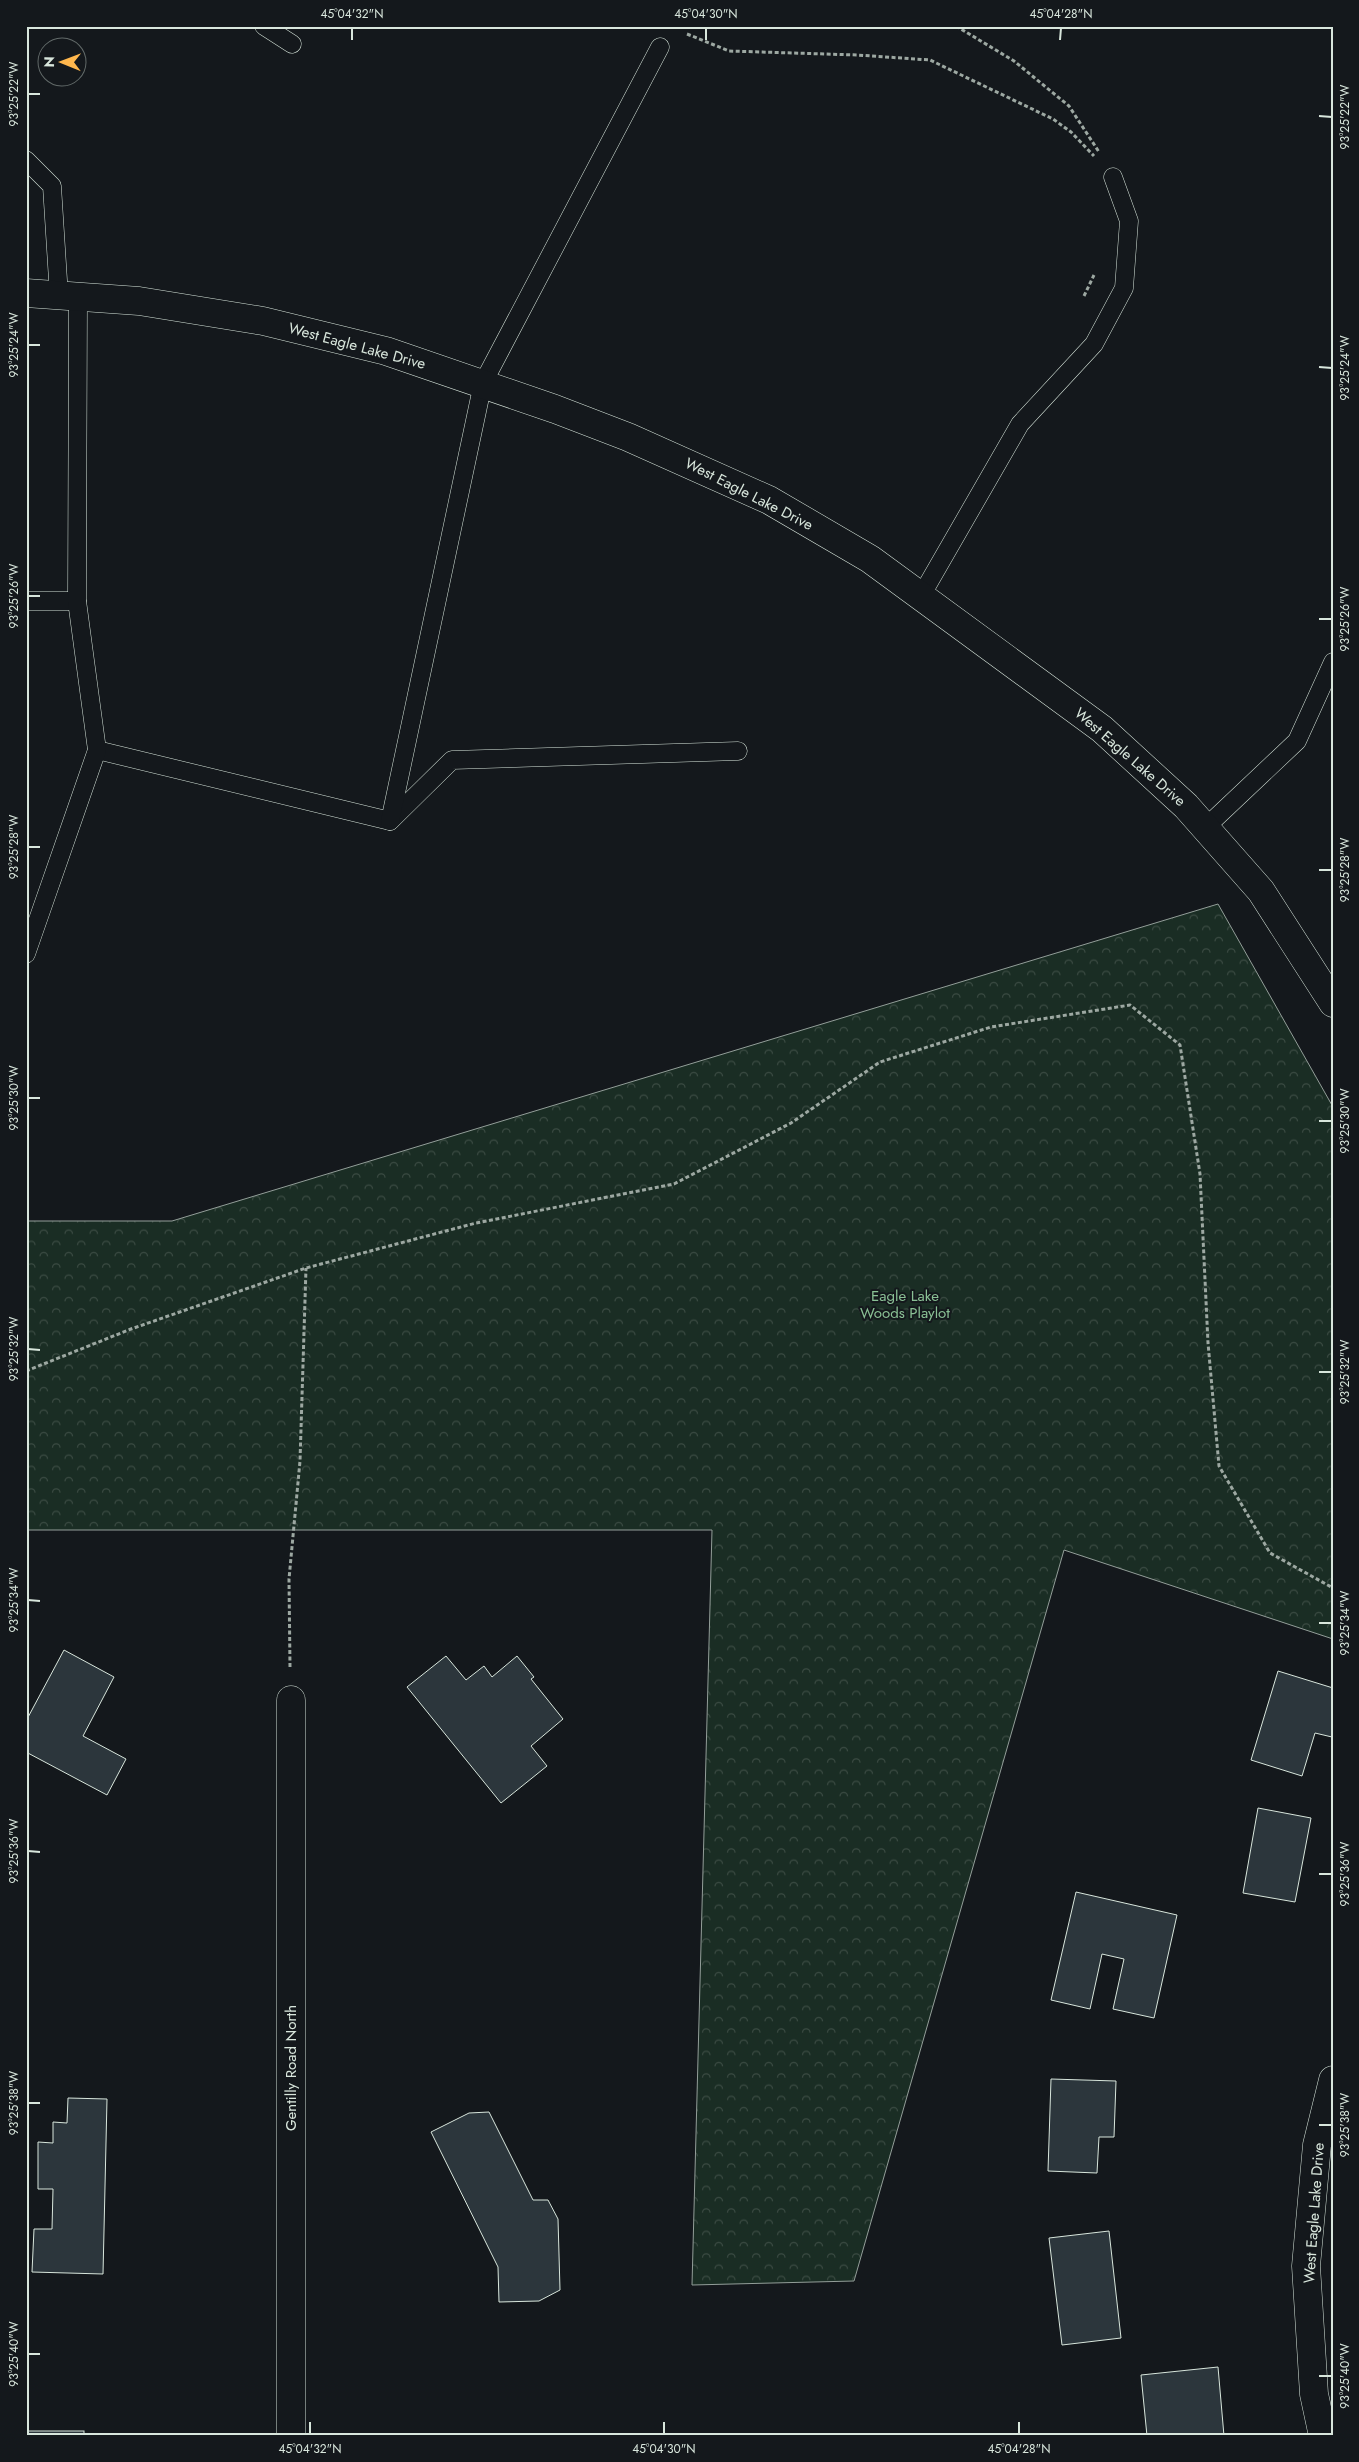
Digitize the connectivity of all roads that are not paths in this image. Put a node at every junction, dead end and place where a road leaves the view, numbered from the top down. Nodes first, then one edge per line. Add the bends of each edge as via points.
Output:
1 (264, 26) edge
2 (292, 44) dead end
3 (660, 47) road end
4 (26, 160) edge
5 (1113, 177) road end
6 (26, 293) edge
7 (68, 296) junction
8 (482, 383) junction
9 (922, 596) junction
10 (26, 601) edge
11 (78, 601) junction
12 (1333, 662) edge
13 (97, 750) junction
14 (738, 751) dead end
15 (390, 821) junction
16 (1206, 827) junction
17 (26, 954) edge
18 (1333, 1003) edge
19 (291, 1700) road end
20 (1333, 2080) edge
21 (291, 2436) edge
22 (1323, 2436) edge

1 - 2 lane
3 - 8 lane
4 - 7 lane via 52,186
5 - 9 lane via 1129,221 1124,288 1094,344 1020,424
6 - 7 street, West Eagle Lake Drive
7 - 8 street, West Eagle Lake Drive via 139,302 263,321 386,350
7 - 11 lane
8 - 9 street, West Eagle Lake Drive via 628,437 769,500 870,559
8 - 15 lane
9 - 16 street, West Eagle Lake Drive via 1102,729
10 - 11 lane
11 - 13 lane
12 - 16 lane via 1297,741
13 - 15 lane
13 - 17 lane
14 - 15 lane via 452,760
16 - 18 street, West Eagle Lake Drive via 1262,890
19 - 21 street, Gentilly Road North
20 - 22 street, West Eagle Lake Drive via 1317,2145 1306,2266 1314,2394

